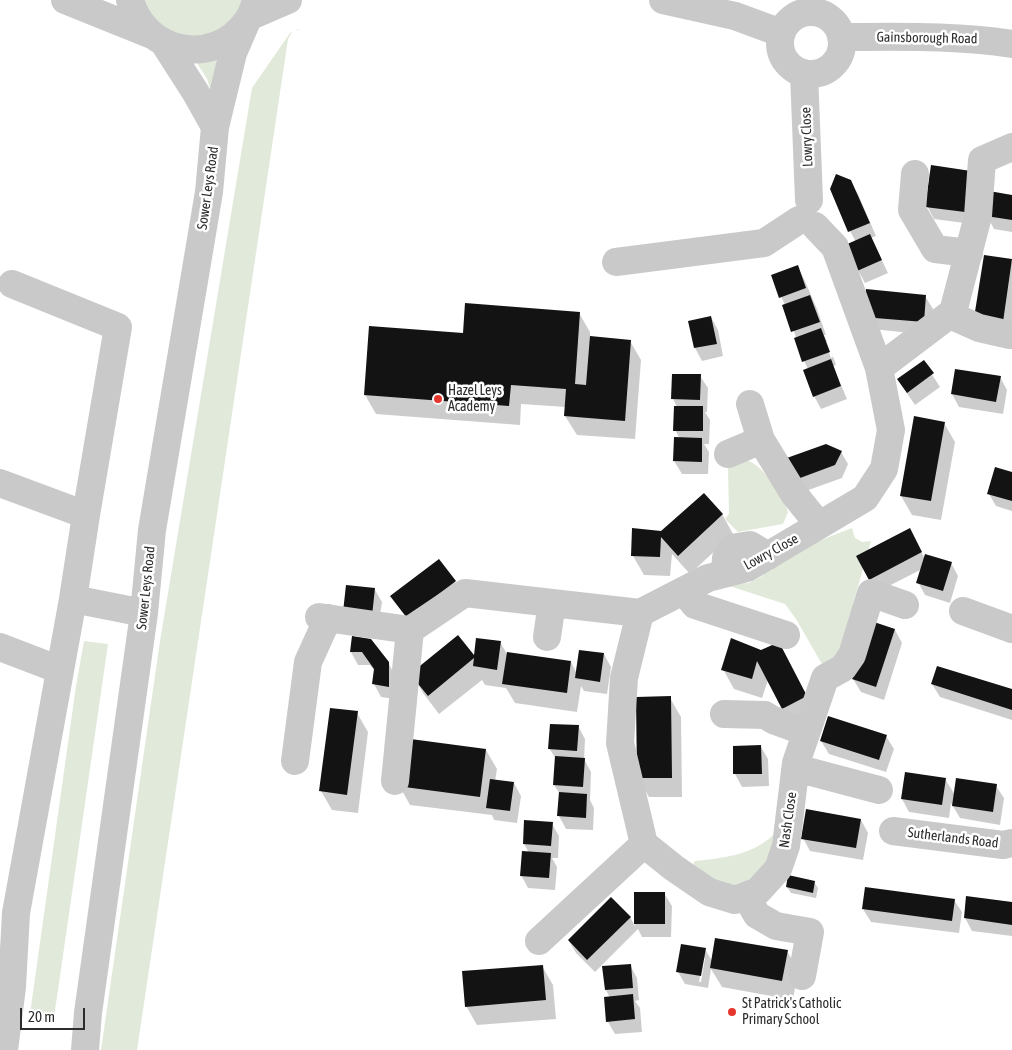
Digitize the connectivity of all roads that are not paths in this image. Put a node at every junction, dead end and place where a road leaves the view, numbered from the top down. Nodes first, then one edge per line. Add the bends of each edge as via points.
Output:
1 (64, 0) edge
2 (130, 0) edge
3 (288, 0) edge
4 (663, 0) edge
5 (813, 6) edge
6 (251, 13) edge
7 (781, 33) junction
8 (841, 37) junction
9 (158, 39) junction
10 (1012, 44) edge
11 (804, 73) junction
12 (216, 127) junction
13 (1012, 147) edge
14 (915, 174) dead end
15 (808, 216) junction
16 (969, 253) junction
17 (616, 262) dead end
18 (12, 284) dead end
19 (950, 315) junction
20 (1010, 335) dead end
21 (879, 368) junction
22 (750, 404) dead end
23 (761, 440) junction
24 (728, 454) dead end
25 (0, 483) edge
26 (86, 515) junction
27 (819, 525) junction
28 (684, 591) junction
29 (73, 599) junction
30 (552, 603) junction
31 (905, 605) dead end
32 (963, 611) dead end
33 (144, 613) junction
34 (640, 613) junction
35 (1012, 629) edge
36 (410, 630) junction
37 (786, 635) dead end
38 (547, 637) dead end
39 (0, 647) edge
40 (60, 670) junction
41 (724, 714) dead end
42 (806, 732) junction
43 (295, 761) dead end
44 (795, 771) junction
45 (395, 781) dead end
46 (879, 790) dead end
47 (893, 831) dead end
48 (1012, 843) edge
49 (644, 844) junction
50 (746, 896) junction
51 (8, 911) edge
52 (539, 941) dead end
53 (802, 976) dead end
54 (6, 987) edge
55 (4, 1050) edge
56 (85, 1050) edge

1 - 9 street
2 - 9 street, Sower Leys Road via 144,28
3 - 6 street
4 - 7 street via 735,16
5 - 7 street via 793,17
5 - 8 street via 831,20
6 - 9 street via 233,37 216,46 196,50 176,48
6 - 12 street, Sower Leys Road via 233,53
7 - 11 street via 782,54 790,66
8 - 10 street, Gainsborough Road via 982,39
8 - 11 street via 838,57 832,65 814,74
9 - 12 street, Sower Leys Road
11 - 15 street, Lowry Close
12 - 33 street, Sower Leys Road via 209,192 152,530
13 - 16 street via 982,160 978,216
14 - 16 street via 912,210 935,249
15 - 17 street via 764,243
15 - 21 street, Lowry Close via 835,247
16 - 19 street
18 - 26 street via 118,327
19 - 20 street via 979,328
19 - 21 street
21 - 27 street, Lowry Close via 890,430 884,469 865,498
22 - 23 street
23 - 24 street
23 - 27 street via 794,494
25 - 26 street
26 - 29 street
27 - 28 street, Lowry Close via 747,568 708,578
28 - 34 street, Lowry Close
28 - 37 street via 695,605
29 - 33 street
29 - 40 street
30 - 34 street
30 - 36 street via 465,592
30 - 38 street
31 - 42 street, Nash Close via 871,593 852,655 843,668 825,678
32 - 35 street
33 - 56 street, Sower Leys Road
34 - 49 street via 624,678 620,743
36 - 43 street via 324,617 308,662
36 - 45 street
39 - 40 street
40 - 51 street
41 - 42 street via 765,715
42 - 44 street, Nash Close
44 - 46 street via 811,772
44 - 50 street, Nash Close via 786,846 778,870 758,891
47 - 48 street, Sutherlands Road via 1003,845
49 - 50 street via 708,892 735,900
49 - 52 street
50 - 53 street via 757,915 776,926 810,932
51 - 54 street
54 - 55 street

